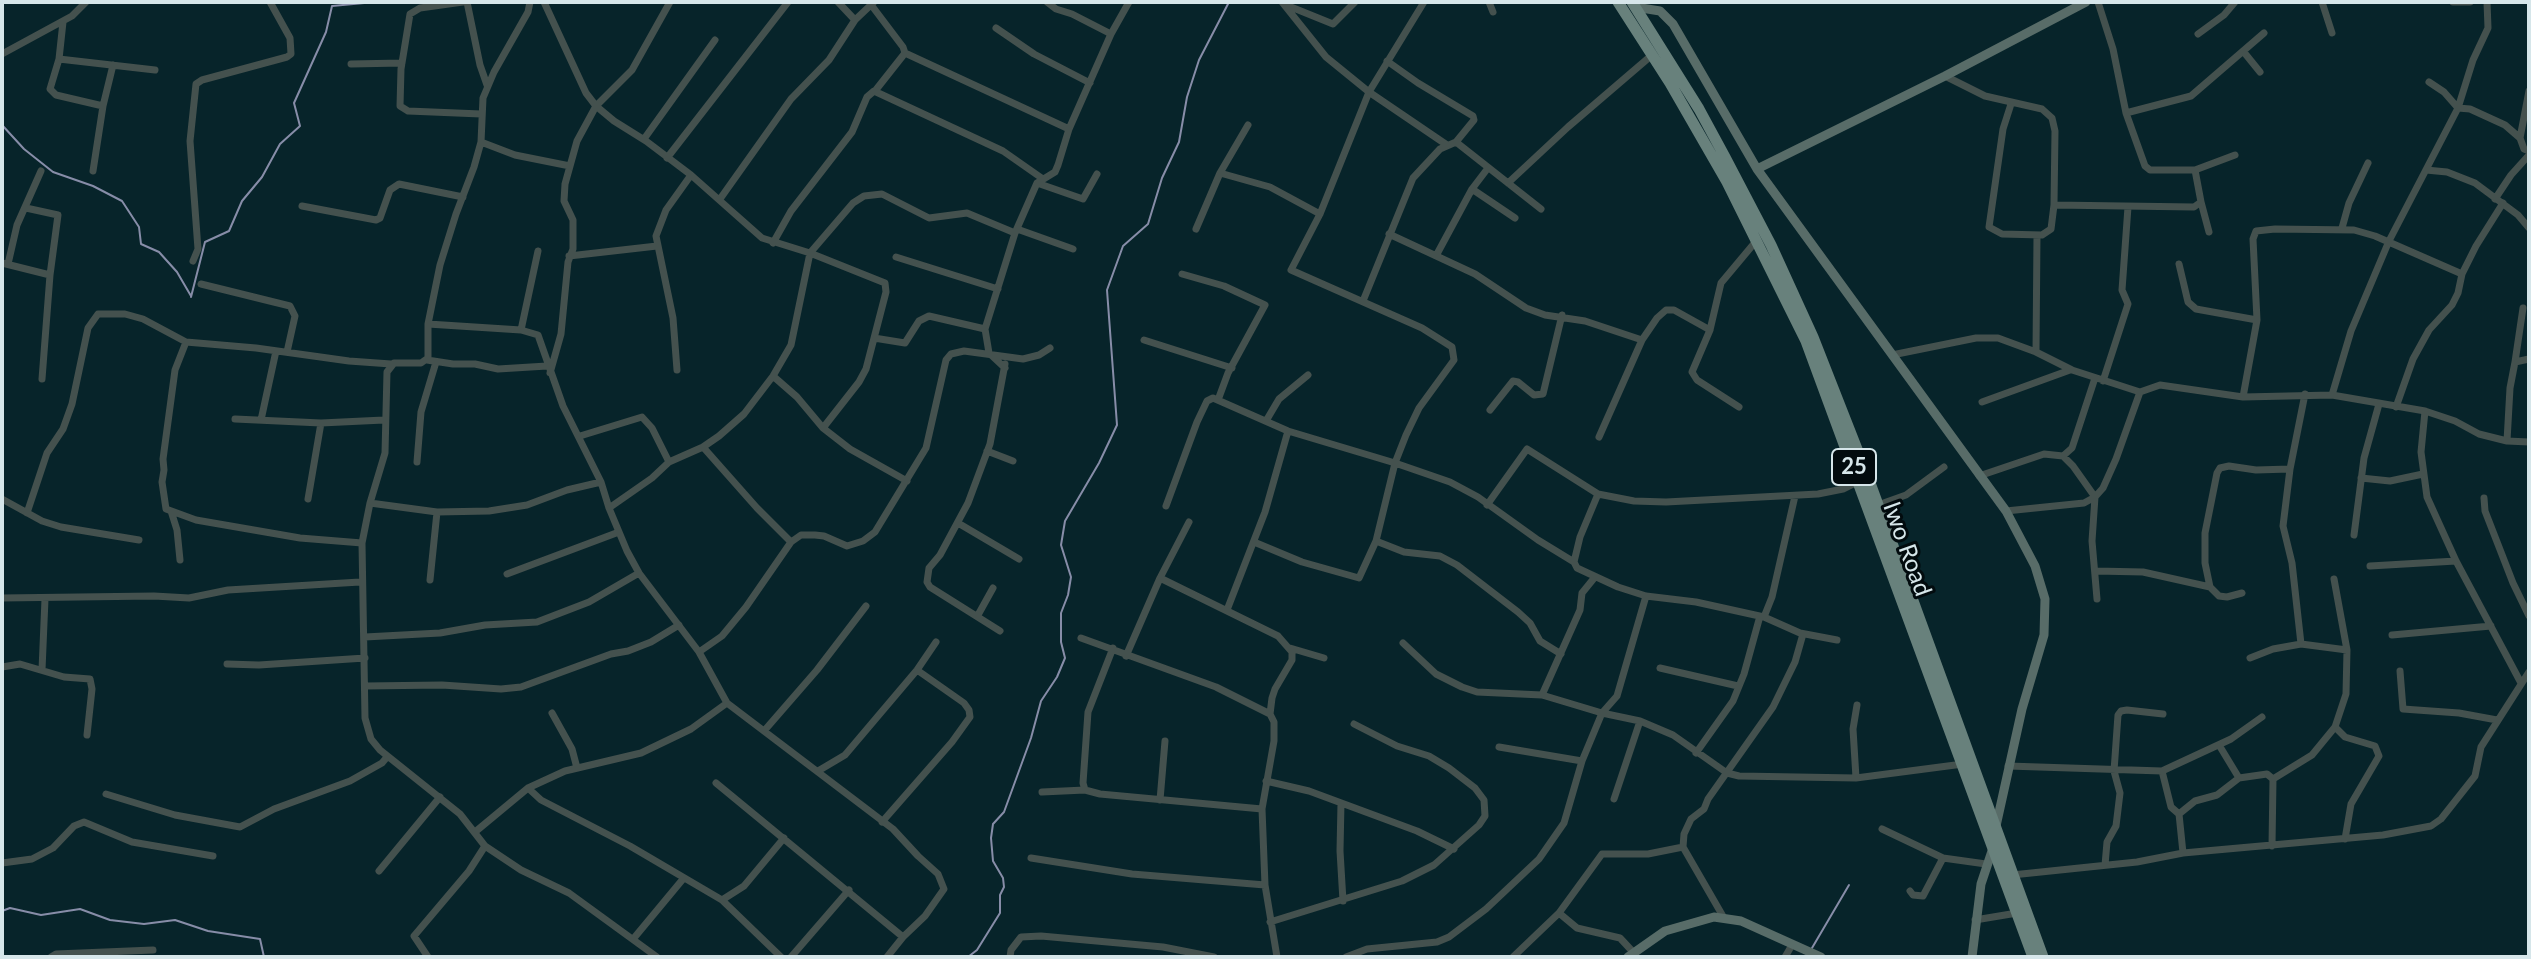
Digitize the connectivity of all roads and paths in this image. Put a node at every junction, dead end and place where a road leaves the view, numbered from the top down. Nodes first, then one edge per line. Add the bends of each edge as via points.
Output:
1 (86, 2) edge
2 (270, 2) edge
3 (465, 2) edge
4 (530, 2) edge
5 (544, 2) edge
6 (670, 2) edge
7 (788, 2) edge
8 (838, 2) edge
9 (1047, 2) edge
10 (1129, 2) edge
11 (1355, 2) edge
12 (1424, 2) edge
13 (1489, 2) edge
14 (1618, 2) edge
15 (2086, 2) edge
16 (2098, 2) edge
17 (2235, 2) edge
18 (2322, 2) edge
19 (2453, 2) edge
20 (2470, 2) edge
21 (2487, 2) edge
22 (1283, 3) edge
23 (873, 4) edge
24 (1633, 4) edge
25 (1493, 12) dead end
26 (1307, 15) junction
27 (855, 20) junction
28 (63, 22) junction
29 (1301, 27) junction
30 (996, 28) dead end
31 (2264, 33) dead end
32 (2332, 33) dead end
33 (1111, 34) junction
34 (2198, 34) dead end
35 (715, 40) dead end
36 (2243, 51) junction
37 (905, 53) junction
38 (2, 54) edge
39 (1652, 55) junction
40 (59, 59) junction
41 (1387, 61) junction
42 (402, 63) junction
43 (351, 64) dead end
44 (113, 65) junction
45 (155, 70) dead end
46 (2260, 72) dead end
47 (1945, 76) junction
48 (2429, 82) dead end
49 (1090, 83) junction
50 (487, 86) junction
51 (875, 91) junction
52 (2529, 91) edge
53 (1369, 92) junction
54 (2011, 104) junction
55 (103, 106) junction
56 (596, 106) junction
57 (2458, 108) junction
58 (2126, 113) junction
59 (481, 114) junction
60 (1248, 125) dead end
61 (1069, 129) junction
62 (2520, 138) junction
63 (644, 139) junction
64 (481, 142) junction
65 (1456, 142) junction
66 (1447, 145) junction
67 (2527, 153) edge
68 (2235, 155) dead end
69 (667, 158) junction
70 (2368, 163) dead end
71 (570, 166) junction
72 (1488, 168) junction
73 (1757, 169) junction
74 (2195, 170) junction
75 (2426, 170) junction
76 (41, 171) dead end
77 (93, 171) dead end
78 (1220, 173) junction
79 (1097, 174) dead end
80 (691, 175) junction
81 (1040, 181) junction
82 (1508, 183) junction
83 (1472, 189) junction
84 (463, 197) junction
85 (720, 199) junction
86 (2499, 201) junction
87 (2201, 202) junction
88 (2054, 205) junction
89 (302, 206) dead end
90 (2128, 207) junction
91 (26, 208) junction
92 (1541, 209) dead end
93 (1320, 214) junction
94 (1515, 218) dead end
95 (2342, 228) junction
96 (2529, 228) edge
97 (1196, 229) dead end
98 (1016, 231) junction
99 (2209, 232) dead end
100 (1389, 234) junction
101 (2037, 235) junction
102 (1758, 240) junction
103 (2389, 241) junction
104 (773, 243) junction
105 (657, 246) junction
106 (1073, 249) dead end
107 (538, 251) dead end
108 (810, 253) junction
109 (1437, 254) junction
110 (569, 256) junction
111 (896, 257) dead end
112 (193, 261) dead end
113 (5, 263) edge
114 (2179, 264) dead end
115 (1182, 274) dead end
116 (2462, 274) junction
117 (50, 275) junction
118 (201, 284) dead end
119 (998, 289) junction
120 (1363, 301) junction
121 (2523, 308) dead end
122 (1562, 315) junction
123 (2257, 320) junction
124 (428, 324) junction
125 (985, 329) junction
126 (521, 330) junction
127 (1710, 330) junction
128 (874, 338) junction
129 (1144, 340) dead end
130 (1642, 340) junction
131 (186, 342) junction
132 (1050, 348) dead end
133 (276, 351) junction
134 (287, 352) junction
135 (2036, 352) junction
136 (989, 353) junction
137 (1892, 355) junction
138 (1007, 357) junction
139 (2529, 359) edge
140 (432, 361) junction
141 (2515, 362) junction
142 (391, 364) junction
143 (1005, 368) junction
144 (1232, 368) junction
145 (548, 369) junction
146 (677, 370) dead end
147 (2072, 370) junction
148 (1308, 375) dead end
149 (773, 376) junction
150 (42, 379) dead end
151 (2099, 380) junction
152 (2140, 392) junction
153 (2305, 394) junction
154 (2332, 395) junction
155 (2243, 397) junction
156 (1218, 400) junction
157 (1982, 402) dead end
158 (2379, 404) junction
159 (1739, 407) dead end
160 (2396, 407) junction
161 (1490, 410) dead end
162 (2425, 411) junction
163 (235, 419) dead end
164 (261, 420) junction
165 (384, 420) junction
166 (1266, 421) junction
167 (321, 423) junction
168 (823, 428) junction
169 (1288, 431) junction
170 (580, 436) junction
171 (1599, 437) dead end
172 (2507, 441) junction
173 (2529, 442) edge
174 (703, 447) junction
175 (987, 451) junction
176 (2063, 456) junction
177 (1013, 461) dead end
178 (417, 462) dead end
179 (669, 462) junction
180 (1395, 463) junction
181 (1944, 467) dead end
182 (2290, 469) junction
183 (2423, 474) junction
184 (1979, 476) junction
185 (2361, 478) junction
186 (907, 481) junction
187 (1859, 481) junction
188 (601, 482) junction
189 (1598, 494) junction
190 (1795, 496) junction
191 (2095, 497) junction
192 (2484, 498) dead end
193 (2, 499) edge
194 (308, 499) dead end
195 (370, 503) junction
196 (1487, 505) junction
197 (1878, 505) junction
198 (1166, 506) dead end
199 (609, 508) junction
200 (171, 511) junction
201 (2006, 511) junction
202 (437, 512) junction
203 (27, 513) junction
204 (1189, 522) dead end
205 (958, 523) junction
206 (619, 532) junction
207 (2354, 535) dead end
208 (139, 540) dead end
209 (1376, 541) junction
210 (791, 542) junction
211 (1254, 542) junction
212 (362, 543) junction
213 (1019, 559) dead end
214 (180, 560) dead end
215 (2456, 561) junction
216 (1574, 562) junction
217 (2370, 566) dead end
218 (2096, 571) junction
219 (639, 573) junction
220 (507, 574) dead end
221 (1595, 577) junction
222 (1160, 578) junction
223 (2334, 579) dead end
224 (430, 580) dead end
225 (360, 582) junction
226 (2210, 587) junction
227 (993, 588) dead end
228 (1903, 588) junction
229 (2242, 593) dead end
230 (1646, 596) junction
231 (2, 598) edge
232 (45, 599) junction
233 (2097, 599) dead end
234 (866, 606) dead end
235 (1227, 610) junction
236 (978, 615) junction
237 (1762, 616) junction
238 (2529, 616) edge
239 (679, 625) junction
240 (2491, 626) junction
241 (1000, 631) dead end
242 (1803, 634) junction
243 (2392, 635) dead end
244 (365, 637) junction
245 (1081, 638) dead end
246 (1837, 640) dead end
247 (936, 642) dead end
248 (1403, 643) dead end
249 (2301, 644) junction
250 (1113, 648) junction
251 (1290, 648) junction
252 (2347, 650) junction
253 (699, 652) junction
254 (1561, 654) junction
255 (1126, 656) junction
256 (365, 658) junction
257 (1324, 658) dead end
258 (2250, 658) dead end
259 (227, 664) dead end
260 (2, 667) edge
261 (1660, 668) dead end
262 (42, 670) junction
263 (917, 670) junction
264 (2400, 671) dead end
265 (2529, 672) edge
266 (2521, 683) junction
267 (365, 686) junction
268 (1738, 686) junction
269 (1542, 695) junction
270 (727, 703) junction
271 (1857, 705) dead end
272 (552, 713) dead end
273 (1602, 713) junction
274 (1270, 714) junction
275 (2163, 714) dead end
276 (2262, 717) dead end
277 (2497, 720) junction
278 (1640, 721) junction
279 (1354, 724) dead end
280 (2335, 727) junction
281 (764, 731) junction
282 (87, 735) dead end
283 (1165, 741) dead end
284 (2219, 745) junction
285 (1499, 747) dead end
286 (1696, 753) junction
287 (387, 757) junction
288 (1582, 761) junction
289 (1963, 764) junction
290 (2008, 766) junction
291 (577, 768) junction
292 (818, 771) junction
293 (2114, 771) junction
294 (2162, 771) junction
295 (1727, 773) junction
296 (1856, 778) junction
297 (2239, 778) junction
298 (2273, 779) junction
299 (1266, 781) junction
300 (716, 783) dead end
301 (528, 788) junction
302 (1085, 790) junction
303 (1042, 792) dead end
304 (106, 794) dead end
305 (440, 797) junction
306 (1614, 799) dead end
307 (1160, 800) junction
308 (1341, 803) junction
309 (1262, 809) junction
310 (2179, 814) junction
311 (882, 822) junction
312 (1882, 829) dead end
313 (1996, 830) junction
314 (475, 832) junction
315 (784, 838) junction
316 (2345, 839) junction
317 (485, 846) junction
318 (2272, 846) junction
319 (1683, 847) junction
320 (1993, 848) junction
321 (1454, 849) junction
322 (2183, 853) junction
323 (213, 856) dead end
324 (1031, 858) dead end
325 (1943, 858) junction
326 (2, 863) edge
327 (1986, 864) junction
328 (2105, 865) junction
329 (379, 871) dead end
330 (2012, 875) junction
331 (683, 879) junction
332 (1265, 885) junction
333 (849, 890) junction
334 (1910, 891) dead end
335 (722, 900) junction
336 (1343, 901) junction
337 (1559, 913) junction
338 (2017, 913) junction
339 (1724, 918) junction
340 (1975, 920) junction
341 (1270, 922) junction
342 (903, 937) junction
343 (634, 938) junction
344 (1797, 948) junction
345 (153, 950) dead end
346 (1631, 955) edge
347 (1819, 956) edge
348 (51, 957) edge
349 (428, 957) edge
350 (657, 957) edge
351 (781, 957) edge
352 (791, 957) edge
353 (887, 957) edge
354 (1010, 957) edge
355 (1214, 957) edge
356 (1277, 957) edge
357 (1346, 957) edge
358 (1513, 957) edge
359 (1785, 957) edge
360 (1972, 957) edge
361 (2033, 957) edge
362 (2043, 957) edge

1 - 28 street
2 - 112 street via 290,38 291,54 196,84 190,141 198,249
3 - 42 street via 410,14
3 - 50 street
4 - 50 street
5 - 56 street
6 - 56 street via 632,70
7 - 69 street
8 - 27 street
9 - 33 street
10 - 33 street
11 - 26 street via 1333,24
12 - 41 street
13 - 25 street
14 - 39 main road, Iwo Road / 25
15 - 47 street
16 - 58 street
17 - 34 street
18 - 32 street
19 - 20 street
21 - 57 street via 2488,28
22 - 26 street
22 - 29 street
23 - 27 street
23 - 37 street
24 - 73 street via 1660,11 1673,24
24 - 197 main road, Iwo Road via 1699,109 1759,220 1813,337
26 - 29 street
27 - 85 street
28 - 38 street
28 - 40 street
29 - 53 street via 1326,57
30 - 49 street
31 - 36 street
33 - 49 street
35 - 63 street
36 - 46 street
36 - 58 street via 2191,96
37 - 51 street
37 - 61 street
39 - 82 street
39 - 102 main road, Iwo Road / 25
40 - 44 street
40 - 55 street via 52,92
41 - 53 street
41 - 65 street via 1473,116
42 - 43 street
42 - 59 street via 402,109
44 - 45 street
44 - 55 street
47 - 54 street
47 - 73 street
48 - 57 street
49 - 61 street
50 - 59 street
51 - 81 street via 1003,151
51 - 104 street
52 - 62 street
53 - 66 street
53 - 93 street
54 - 88 street via 2042,109 2052,118
54 - 101 street via 1989,227 2002,234
55 - 77 street
56 - 63 street
56 - 71 street
57 - 62 street via 2505,125
57 - 75 street
58 - 74 street via 2145,166
59 - 64 street
60 - 78 street
61 - 81 street via 1055,172
62 - 67 street
63 - 69 street
64 - 71 street
64 - 84 street
65 - 66 street
65 - 72 street
66 - 100 street via 1413,178
67 - 86 street
68 - 74 street
69 - 80 street
70 - 95 street
71 - 110 street via 564,201 573,220
72 - 82 street
72 - 83 street
73 - 137 street
74 - 87 street
75 - 86 street via 2475,183
75 - 103 street
76 - 91 street
78 - 93 street via 1270,187
78 - 97 street
79 - 81 street via 1083,199
80 - 85 street
80 - 105 street via 666,210
81 - 98 street
82 - 92 street
83 - 94 street
83 - 109 street
84 - 89 street via 399,184 390,190 376,220
84 - 124 street via 443,254
85 - 104 street
86 - 96 street
86 - 116 street
87 - 90 street via 2187,208
87 - 99 street
88 - 90 street
88 - 101 street via 2051,229
90 - 151 street via 2122,290 2128,304
91 - 113 street
91 - 117 street via 58,215
93 - 120 street via 1291,270
95 - 103 street
95 - 123 street via 2254,232
98 - 106 street
98 - 108 street via 967,213 929,218 890,196 872,194 853,203
98 - 119 street
100 - 109 street
100 - 120 street
101 - 135 street
102 - 127 street via 1721,283
102 - 187 main road, Iwo Road / 25 via 1806,341
103 - 116 street
103 - 154 street via 2351,331
104 - 108 street
105 - 110 street
105 - 146 street via 673,318
107 - 126 street
108 - 128 street via 885,283
108 - 149 street via 791,345
109 - 122 street via 1526,308
110 - 145 street via 561,334
111 - 119 street
113 - 117 street
114 - 123 street via 2188,302 2196,309
115 - 144 street via 1265,305
116 - 160 street via 2452,305 2429,330 2413,359
117 - 150 street
118 - 134 street via 290,306 295,316
119 - 125 street
120 - 180 street via 1422,328 1455,353 1419,408
121 - 141 street
122 - 130 street
122 - 161 street via 1543,394 1534,395 1513,381
123 - 155 street
124 - 126 street
124 - 140 street
125 - 128 street via 929,316 919,321 905,343
125 - 136 street
126 - 145 street via 538,335
127 - 130 street via 1669,309
127 - 159 street via 1693,376
128 - 168 street via 859,382
129 - 144 street
130 - 171 street
131 - 133 street
131 - 200 street via 175,370 163,459 166,509
131 - 203 street via 125,314 102,313 91,321 72,404 47,453
132 - 138 street via 1029,358
133 - 134 street
133 - 164 street
134 - 142 street
135 - 137 street via 1988,337
135 - 147 street
136 - 138 street
136 - 143 street
136 - 186 street via 964,351 948,357 926,448
137 - 184 street
138 - 143 street
139 - 141 street
140 - 142 street
140 - 145 street
140 - 178 street
141 - 172 street
142 - 165 street
143 - 175 street
144 - 156 street
145 - 170 street
147 - 151 street
147 - 157 street
148 - 166 street via 1279,399
149 - 168 street
149 - 174 street via 744,414
151 - 152 street
151 - 176 street via 2072,448
152 - 155 street via 2160,385
152 - 191 street via 2116,459
153 - 154 street
153 - 155 street
153 - 182 street
154 - 158 street
156 - 166 street
156 - 198 street via 1209,399 1205,405
158 - 160 street
158 - 185 street
160 - 162 street
162 - 172 street
162 - 183 street
163 - 164 street
164 - 167 street
165 - 167 street
165 - 195 street via 385,453
166 - 169 street
167 - 194 street
168 - 186 street
169 - 180 street
169 - 211 street
170 - 179 street via 642,417
170 - 188 street
172 - 173 street
174 - 179 street
174 - 210 street
175 - 177 street
175 - 205 street
176 - 184 street via 2044,454
176 - 191 street
179 - 199 street
180 - 196 street via 1450,482
180 - 209 street
181 - 197 street via 1906,495
182 - 226 street via 2219,469 2205,533
182 - 249 street via 2283,526
183 - 185 street via 2390,481
183 - 215 street via 2427,497
184 - 201 street
185 - 207 street
186 - 210 street via 875,532 863,541 847,546 806,535
187 - 190 street via 1843,489
187 - 228 main road, Iwo Road / 25
188 - 199 street
188 - 202 street via 511,508
189 - 190 street via 1666,502
189 - 196 street via 1527,449
189 - 216 street
190 - 237 street via 1772,597
191 - 201 street via 2084,503
191 - 218 street
192 - 238 street
193 - 203 street
195 - 202 street
195 - 212 street
196 - 216 street
197 - 228 main road, Iwo Road
199 - 206 street
200 - 212 street via 300,538
200 - 214 street
201 - 290 street via 2042,584 2046,617
202 - 224 street
203 - 208 street via 61,527
204 - 222 street
205 - 213 street
205 - 236 street via 929,568 927,582
206 - 219 street
206 - 220 street
209 - 211 street via 1357,578
209 - 254 street via 1457,565
210 - 253 street via 722,636
211 - 235 street
212 - 225 street
215 - 217 street
215 - 240 street
216 - 221 street
218 - 226 street via 2143,572
218 - 233 street
219 - 239 street
219 - 244 street via 589,602 537,622
221 - 230 street
221 - 254 street via 1582,593
222 - 235 street
222 - 255 street
223 - 252 street
225 - 232 street via 228,590 189,598
225 - 244 street
226 - 229 street via 2219,596
227 - 236 street
228 - 289 main road, Iwo Road / 25
228 - 313 main road, Iwo Road
230 - 237 street
230 - 273 street via 1617,696
231 - 232 street
232 - 262 street
234 - 281 street
235 - 251 street via 1278,636
236 - 241 street
237 - 242 street
237 - 268 street
239 - 253 street
239 - 267 street via 639,646 521,687
240 - 243 street
240 - 266 street
242 - 246 street
242 - 295 street via 1773,707
244 - 256 street
245 - 250 street
247 - 263 street
248 - 269 street via 1436,674 1462,687
249 - 252 street
249 - 258 street
250 - 255 street
250 - 302 street via 1088,712
251 - 257 street
251 - 274 street via 1292,660 1275,689
252 - 280 street via 2346,694
253 - 270 street
254 - 269 street
255 - 274 street via 1216,687
256 - 259 street
256 - 267 street
260 - 262 street via 20,664
261 - 268 street
262 - 282 street via 91,681
263 - 292 street via 845,755
263 - 311 street via 964,703 970,717
264 - 277 street via 2403,709
265 - 266 street
266 - 277 street
267 - 287 street via 371,739
268 - 286 street
269 - 273 street
270 - 281 street
270 - 291 street via 691,729 641,753
271 - 296 street
272 - 291 street
273 - 278 street
273 - 288 street
274 - 299 street via 1274,741
275 - 293 street via 2121,711
276 - 284 street
277 - 316 street via 2481,747 2475,776 2436,824
278 - 286 street via 1673,735
278 - 306 street
279 - 321 street via 1429,756 1475,788 1486,805 1485,816
280 - 298 street via 2312,755
280 - 316 street via 2379,753 2351,804
281 - 292 street
283 - 307 street
284 - 294 street
284 - 297 street
285 - 288 street
286 - 295 street
287 - 304 street via 350,781 240,827
287 - 305 street
288 - 357 street via 1564,823 1539,859 1486,909 1437,942 1367,949
289 - 296 street
289 - 320 main road, Iwo Road / 25
290 - 293 street
290 - 313 street
291 - 301 street
292 - 311 street
293 - 294 street
293 - 328 street via 2120,793
294 - 310 street via 2171,807
295 - 296 street
295 - 319 street via 1704,809 1691,819
297 - 298 street via 2267,774
297 - 310 street
298 - 318 street
299 - 308 street
299 - 309 street
300 - 315 street
301 - 314 street
301 - 331 street
302 - 303 street
302 - 307 street
305 - 314 street
305 - 329 street
307 - 309 street
308 - 321 street
308 - 336 street
309 - 332 street
310 - 322 street
311 - 342 street via 938,874 944,889
312 - 325 street
313 - 330 main road, Iwo Road
314 - 317 street
315 - 333 street
315 - 335 street via 744,886
316 - 318 street
317 - 343 street via 569,893
317 - 349 street via 414,936
318 - 322 street
319 - 337 street via 1602,854
319 - 339 street
320 - 327 street
320 - 338 main road, Iwo Road / 25
321 - 336 street via 1402,881
322 - 328 street
323 - 326 street via 132,842 84,822 32,859
324 - 332 street via 1158,877
325 - 327 street
325 - 334 street via 1923,896
327 - 340 street
328 - 330 street
330 - 362 main road, Iwo Road
331 - 335 street
331 - 343 street
332 - 341 street
333 - 342 street
333 - 352 street
335 - 351 street
336 - 341 street
337 - 346 street via 1577,928 1620,938
337 - 358 street
338 - 340 street
338 - 361 main road, Iwo Road / 25
339 - 344 street
339 - 346 street via 1665,931
340 - 360 street
341 - 356 street
342 - 353 street
343 - 350 street
344 - 347 street
344 - 359 street
345 - 348 street
354 - 355 street via 1021,937 1041,936

